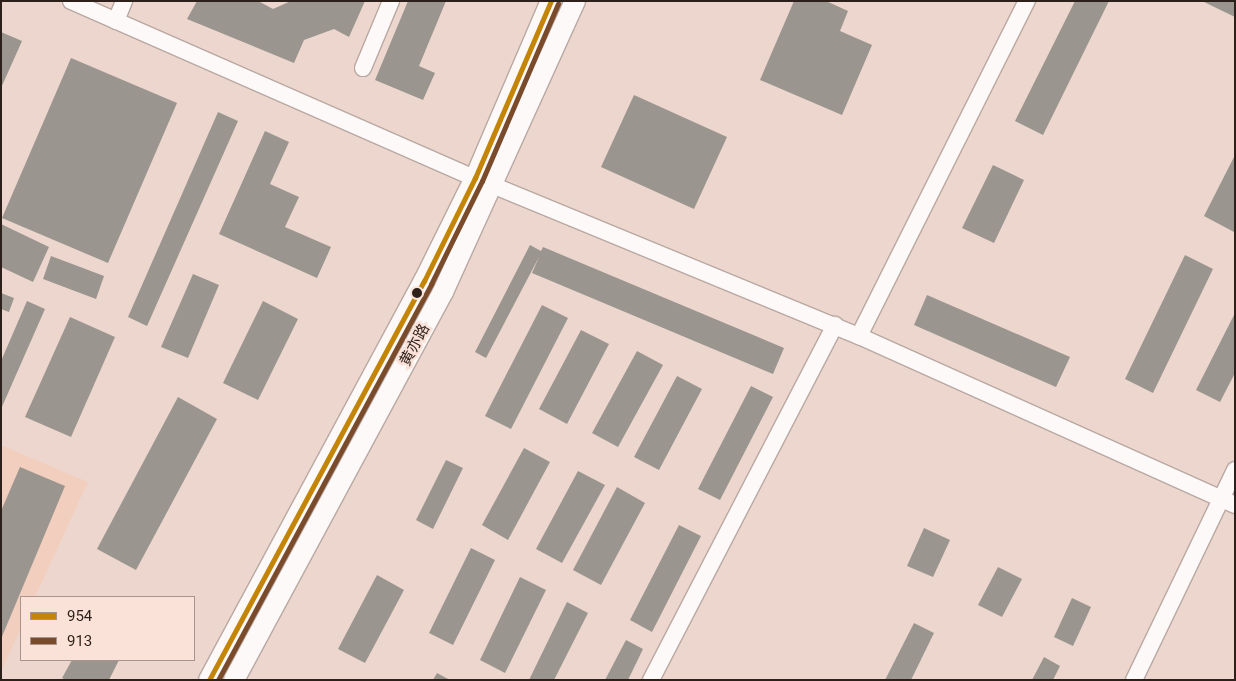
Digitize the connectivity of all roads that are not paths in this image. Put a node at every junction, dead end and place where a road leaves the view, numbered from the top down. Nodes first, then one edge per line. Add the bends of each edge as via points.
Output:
1 (71, 1) edge
2 (124, 1) edge
3 (391, 1) edge
4 (551, 1) edge
5 (574, 1) edge
6 (1027, 1) edge
7 (116, 21) junction
8 (364, 68) dead end
9 (474, 178) junction
10 (494, 186) junction
11 (835, 326) junction
12 (860, 336) junction
13 (1235, 470) edge
14 (1228, 500) edge
15 (208, 680) edge
16 (234, 680) edge
17 (651, 680) edge
18 (1134, 680) edge

1 - 7 street
2 - 7 street
3 - 8 street
4 - 9 main road, 黄亦路
5 - 10 main road, 黄亦路
6 - 12 street
7 - 9 street
9 - 10 street
9 - 15 main road, 黄亦路 via 421,287
10 - 11 street
10 - 16 main road, 黄亦路 via 443,292
11 - 12 street
11 - 17 street
12 - 14 street
13 - 14 street
14 - 18 street

